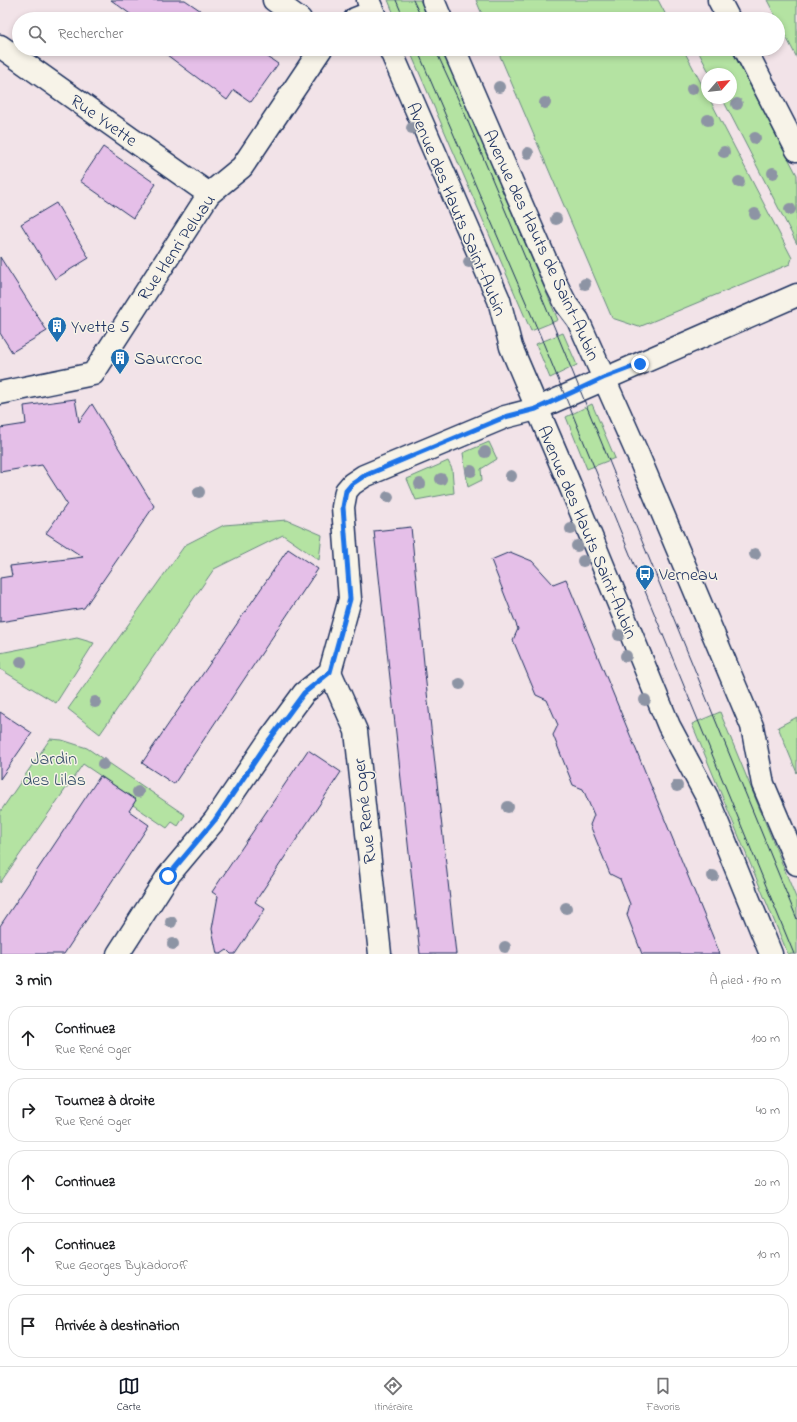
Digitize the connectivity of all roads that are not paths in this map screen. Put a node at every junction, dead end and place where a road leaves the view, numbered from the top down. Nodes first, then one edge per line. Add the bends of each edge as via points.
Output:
1 (274, 0) edge
2 (433, 0) edge
3 (719, 0) edge
4 (290, 12) edge
5 (438, 12) edge
6 (725, 12) edge
7 (0, 46) edge
8 (12, 55) edge
9 (14, 56) edge
10 (316, 56) edge
11 (393, 56) edge
12 (457, 56) edge
13 (748, 56) edge
14 (797, 150) edge
15 (208, 194) junction
16 (797, 295) edge
17 (603, 378) junction
18 (0, 393) edge
19 (536, 409) junction
20 (330, 672) junction
21 (797, 864) edge
22 (118, 954) edge
23 (380, 954) edge
24 (771, 954) edge

1 - 4 street
2 - 5 street
3 - 6 street
7 - 8 street, Rue Yvette
9 - 15 street, Rue Yvette
10 - 15 street, Rue Henri Peluau via 242,167
11 - 19 street, Avenue des Hauts Saint-Aubin via 499,300 511,346
12 - 17 street, Avenue des Hauts de Saint-Aubin via 556,284 578,320
13 - 14 street
15 - 18 street, Rue Henri Peluau via 93,374
16 - 17 street
17 - 19 street
17 - 21 street, Avenue des Hauts de Saint-Aubin via 752,726 763,784
19 - 20 street via 505,417 371,473 349,487 343,507 350,599
19 - 24 street, Avenue des Hauts Saint-Aubin via 669,726 707,797
20 - 22 street via 304,693 215,820 168,876
20 - 23 street, Rue René Oger via 356,731

